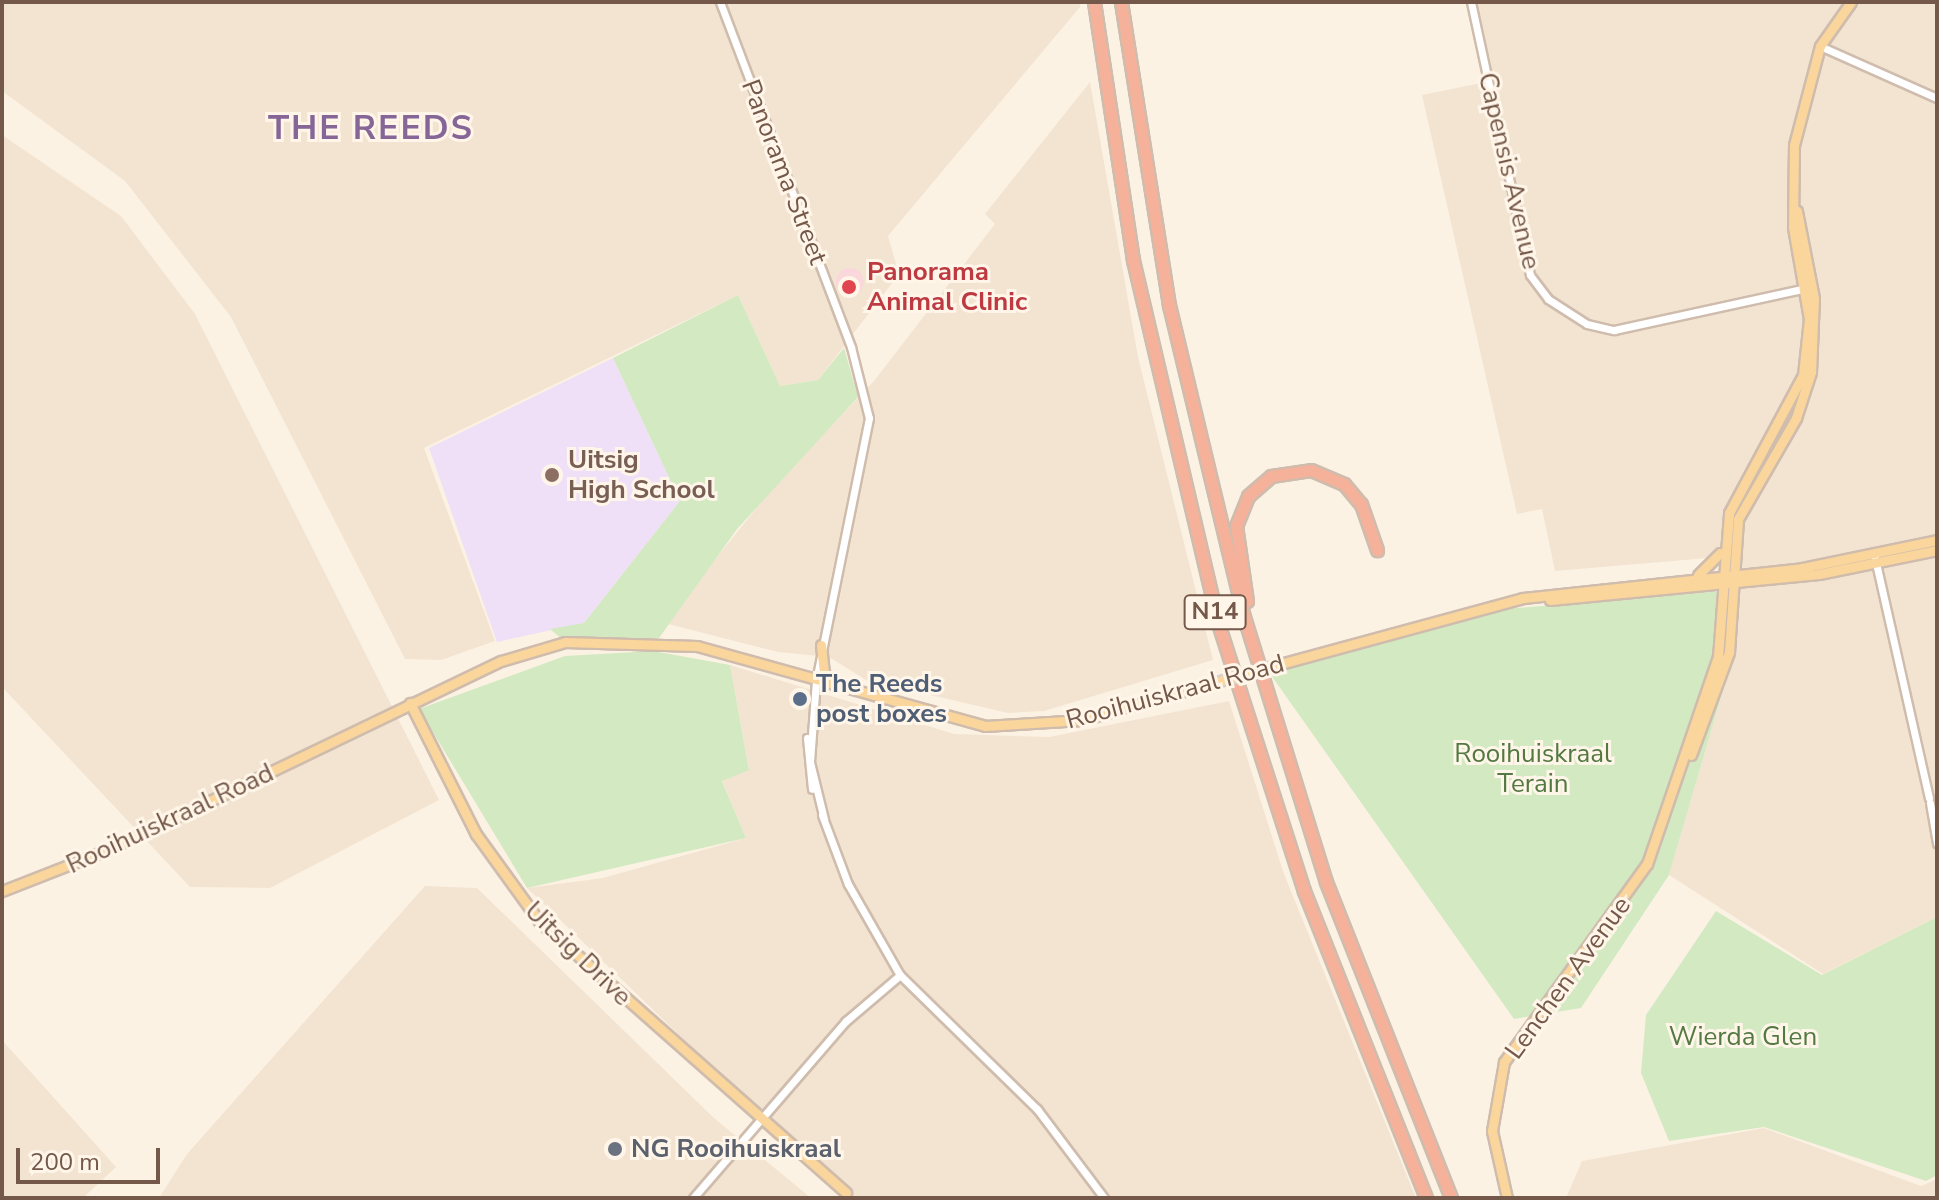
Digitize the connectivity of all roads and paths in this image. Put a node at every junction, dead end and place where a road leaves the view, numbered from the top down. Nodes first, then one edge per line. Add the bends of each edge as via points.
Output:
1 (720, 2) edge
2 (1094, 2) edge
3 (1121, 2) edge
4 (1471, 2) edge
5 (1851, 2) edge
6 (1823, 45) junction
7 (1937, 98) edge
8 (1808, 288) junction
9 (1937, 540) edge
10 (1722, 546) junction
11 (1377, 550) dead end
12 (1937, 550) edge
13 (1875, 558) junction
14 (1689, 578) junction
15 (1726, 581) junction
16 (1452, 616) junction
17 (821, 645) junction
18 (816, 682) junction
19 (848, 690) junction
20 (412, 704) junction
21 (1298, 795) junction
22 (1937, 843) edge
23 (2, 891) edge
24 (900, 975) junction
25 (762, 1117) junction
26 (848, 1195) edge
27 (693, 1198) edge
28 (1104, 1198) edge
29 (1426, 1198) edge
30 (1451, 1198) edge
31 (1507, 1198) edge

1 - 17 street, Panorama Street via 851,347 869,434
2 - 29 highway, N14 via 1133,260 1218,623 1304,891
3 - 21 highway, N14 via 1150,200 1201,450
4 - 8 street, Capensis Avenue via 1530,275 1548,299 1587,324 1614,330
5 - 6 main road, Lenchen Avenue
6 - 7 street
6 - 8 main road, Lenchen Avenue via 1800,110 1793,172
8 - 10 main road, Lenchen Avenue via 1809,335 1799,389 1739,491
8 - 15 main road, Lenchen Avenue via 1816,336 1809,384 1743,507
9 - 13 main road, Rooihuiskraal Road
10 - 14 main road via 1712,569
10 - 15 main road, Lenchen Avenue
11 - 21 highway via 1353,493 1311,470 1262,482 1239,515 1237,556
12 - 13 main road, Rooihuiskraal Road
13 - 15 main road, Rooihuiskraal Road
13 - 22 street
14 - 15 main road, Rooihuiskraal Road
14 - 16 main road, Rooihuiskraal Road via 1523,598
15 - 16 main road, Rooihuiskraal Road
15 - 31 main road, Lenchen Avenue via 1720,687 1637,885 1504,1062 1492,1131
16 - 19 main road, Rooihuiskraal Road, bridge via 1082,720 1014,727 934,718
17 - 18 street, Panorama Street
17 - 19 main road via 824,674
18 - 19 main road, Rooihuiskraal Road
18 - 20 main road, Rooihuiskraal Road via 713,649 598,640 523,652
18 - 24 street, Panorama Street via 810,762 824,819 848,884
20 - 23 main road, Rooihuiskraal Road via 114,847
20 - 25 main road, Uitsig Drive via 461,806 539,921
21 - 30 highway, N14
24 - 25 street via 803,1069
24 - 28 street, Panorama Street via 1037,1109
25 - 26 main road, Uitsig Drive
25 - 27 street

